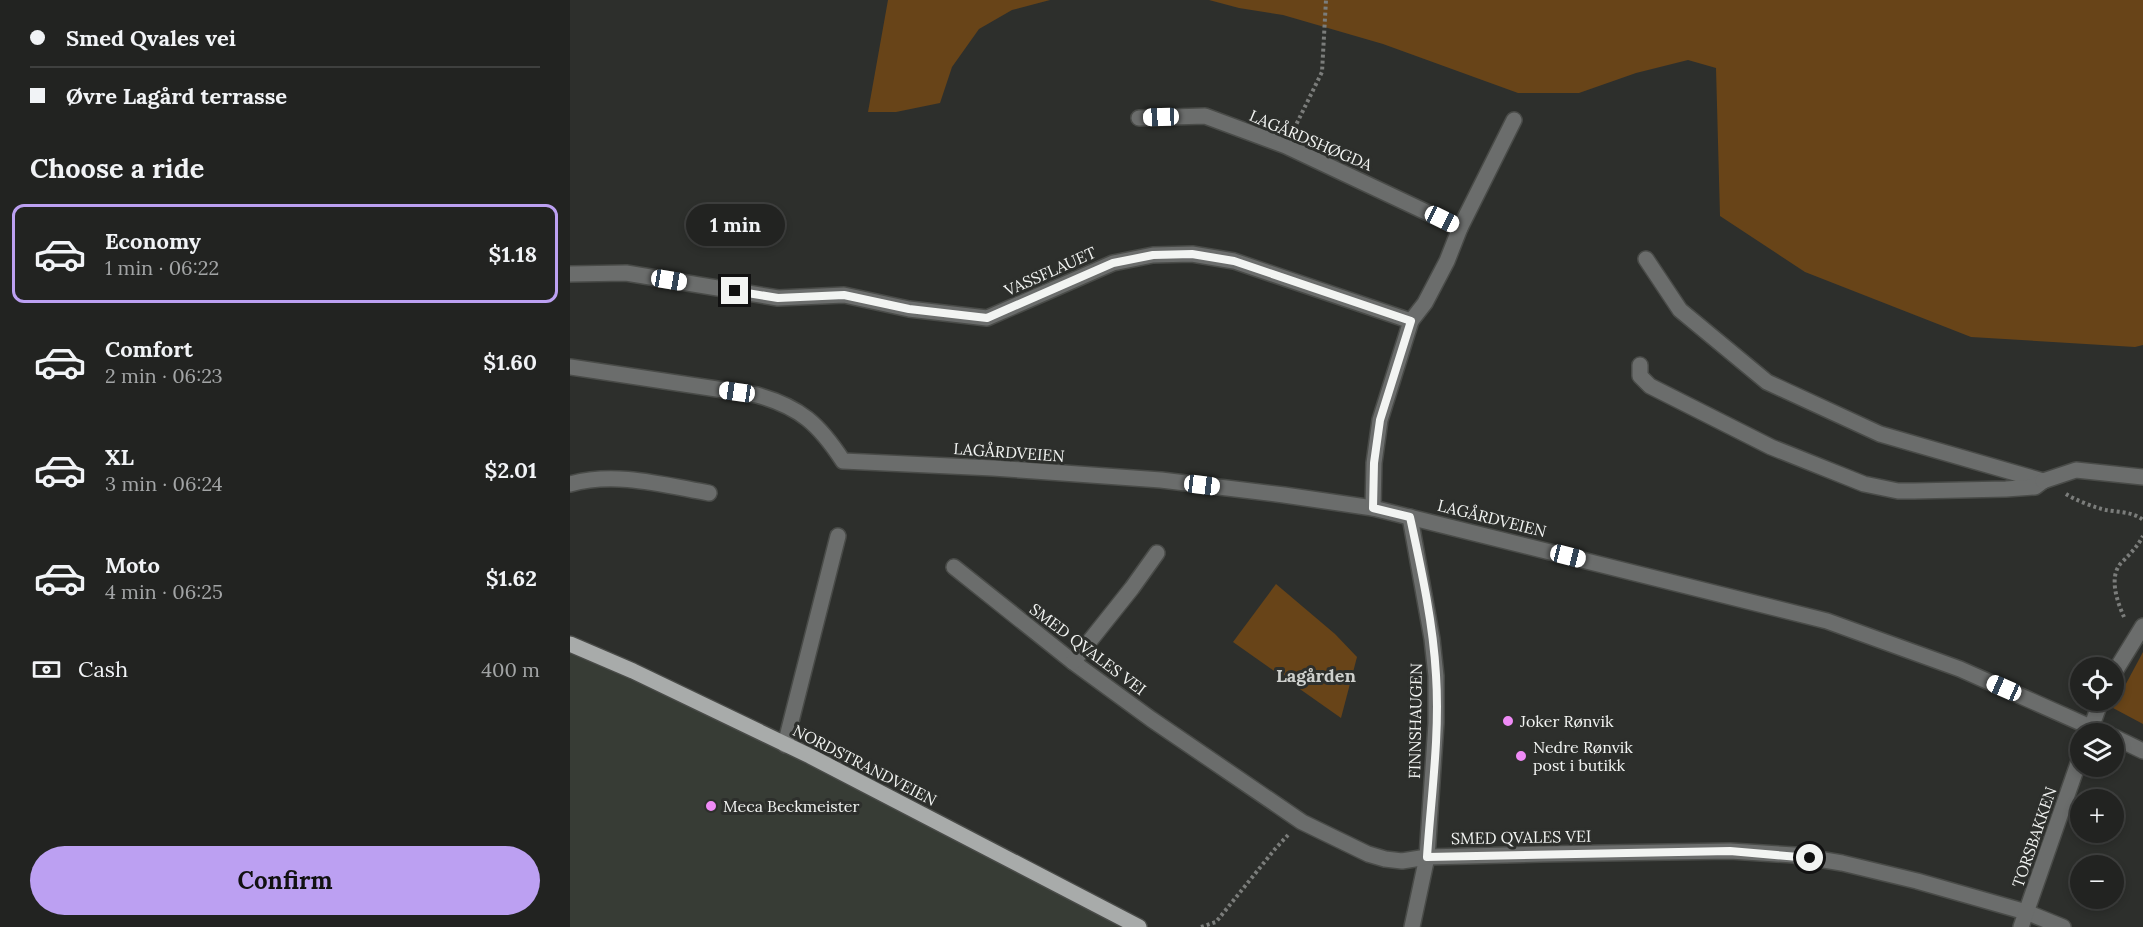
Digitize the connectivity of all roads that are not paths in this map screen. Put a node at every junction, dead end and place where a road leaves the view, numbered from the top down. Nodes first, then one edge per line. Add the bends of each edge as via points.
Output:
1 (1139, 118) dead end
2 (1514, 120) dead end
3 (1460, 228) junction
4 (1646, 259) dead end
5 (570, 274) edge
6 (1411, 321) junction
7 (1640, 365) dead end
8 (570, 367) edge
9 (570, 471) edge
10 (2143, 477) edge
11 (2043, 481) junction
12 (577, 482) edge
13 (709, 493) dead end
14 (1373, 508) junction
15 (1410, 517) junction
16 (837, 536) dead end
17 (1157, 553) dead end
18 (954, 567) dead end
19 (2143, 626) edge
20 (570, 644) edge
21 (2124, 657) edge
22 (1073, 662) junction
23 (2075, 723) edge
24 (2124, 742) edge
25 (784, 745) junction
26 (2143, 751) edge
27 (2073, 777) edge
28 (1427, 857) junction
29 (2026, 912) junction
30 (1139, 927) edge
31 (1412, 927) edge
32 (2021, 927) edge
33 (2063, 927) edge

1 - 3 street, LAGÅRDSHØGDA via 1205,116 1286,146
2 - 3 street
3 - 6 street via 1448,261
4 - 11 street via 1680,310 1767,382 1880,434
5 - 6 street, VASSFLAUET via 626,273 778,298 844,295 909,309 987,318 1113,263 1153,255 1192,254 1234,261
6 - 14 street via 1380,420
7 - 11 street via 1640,376 1650,386 1771,447 1864,484 1898,491 1942,491 2035,487
8 - 14 street, LAGÅRDVEIEN via 776,400 808,418 843,461 1161,480
9 - 12 street via 575,472
10 - 11 street via 2076,470
12 - 13 street via 609,478
14 - 15 street, LAGÅRDVEIEN
15 - 23 street, LAGÅRDVEIEN via 1827,621 1960,669
15 - 28 street, FINNSHAUGEN via 1436,675
16 - 25 street
17 - 22 street
18 - 22 street, SMED QVALES VEI
19 - 21 street
20 - 25 main road, NORDSTRANDVEIEN via 633,670
22 - 28 street, SMED QVALES VEI via 1302,822 1385,859
24 - 26 street
25 - 30 main road, NORDSTRANDVEIEN
27 - 29 street, TORSBAKKEN
28 - 29 street, SMED QVALES VEI via 1730,851 1794,855 1917,881
28 - 31 street, FINNSHAUGEN
29 - 32 street, TORSBAKKEN
29 - 33 street, SMED QVALES VEI

